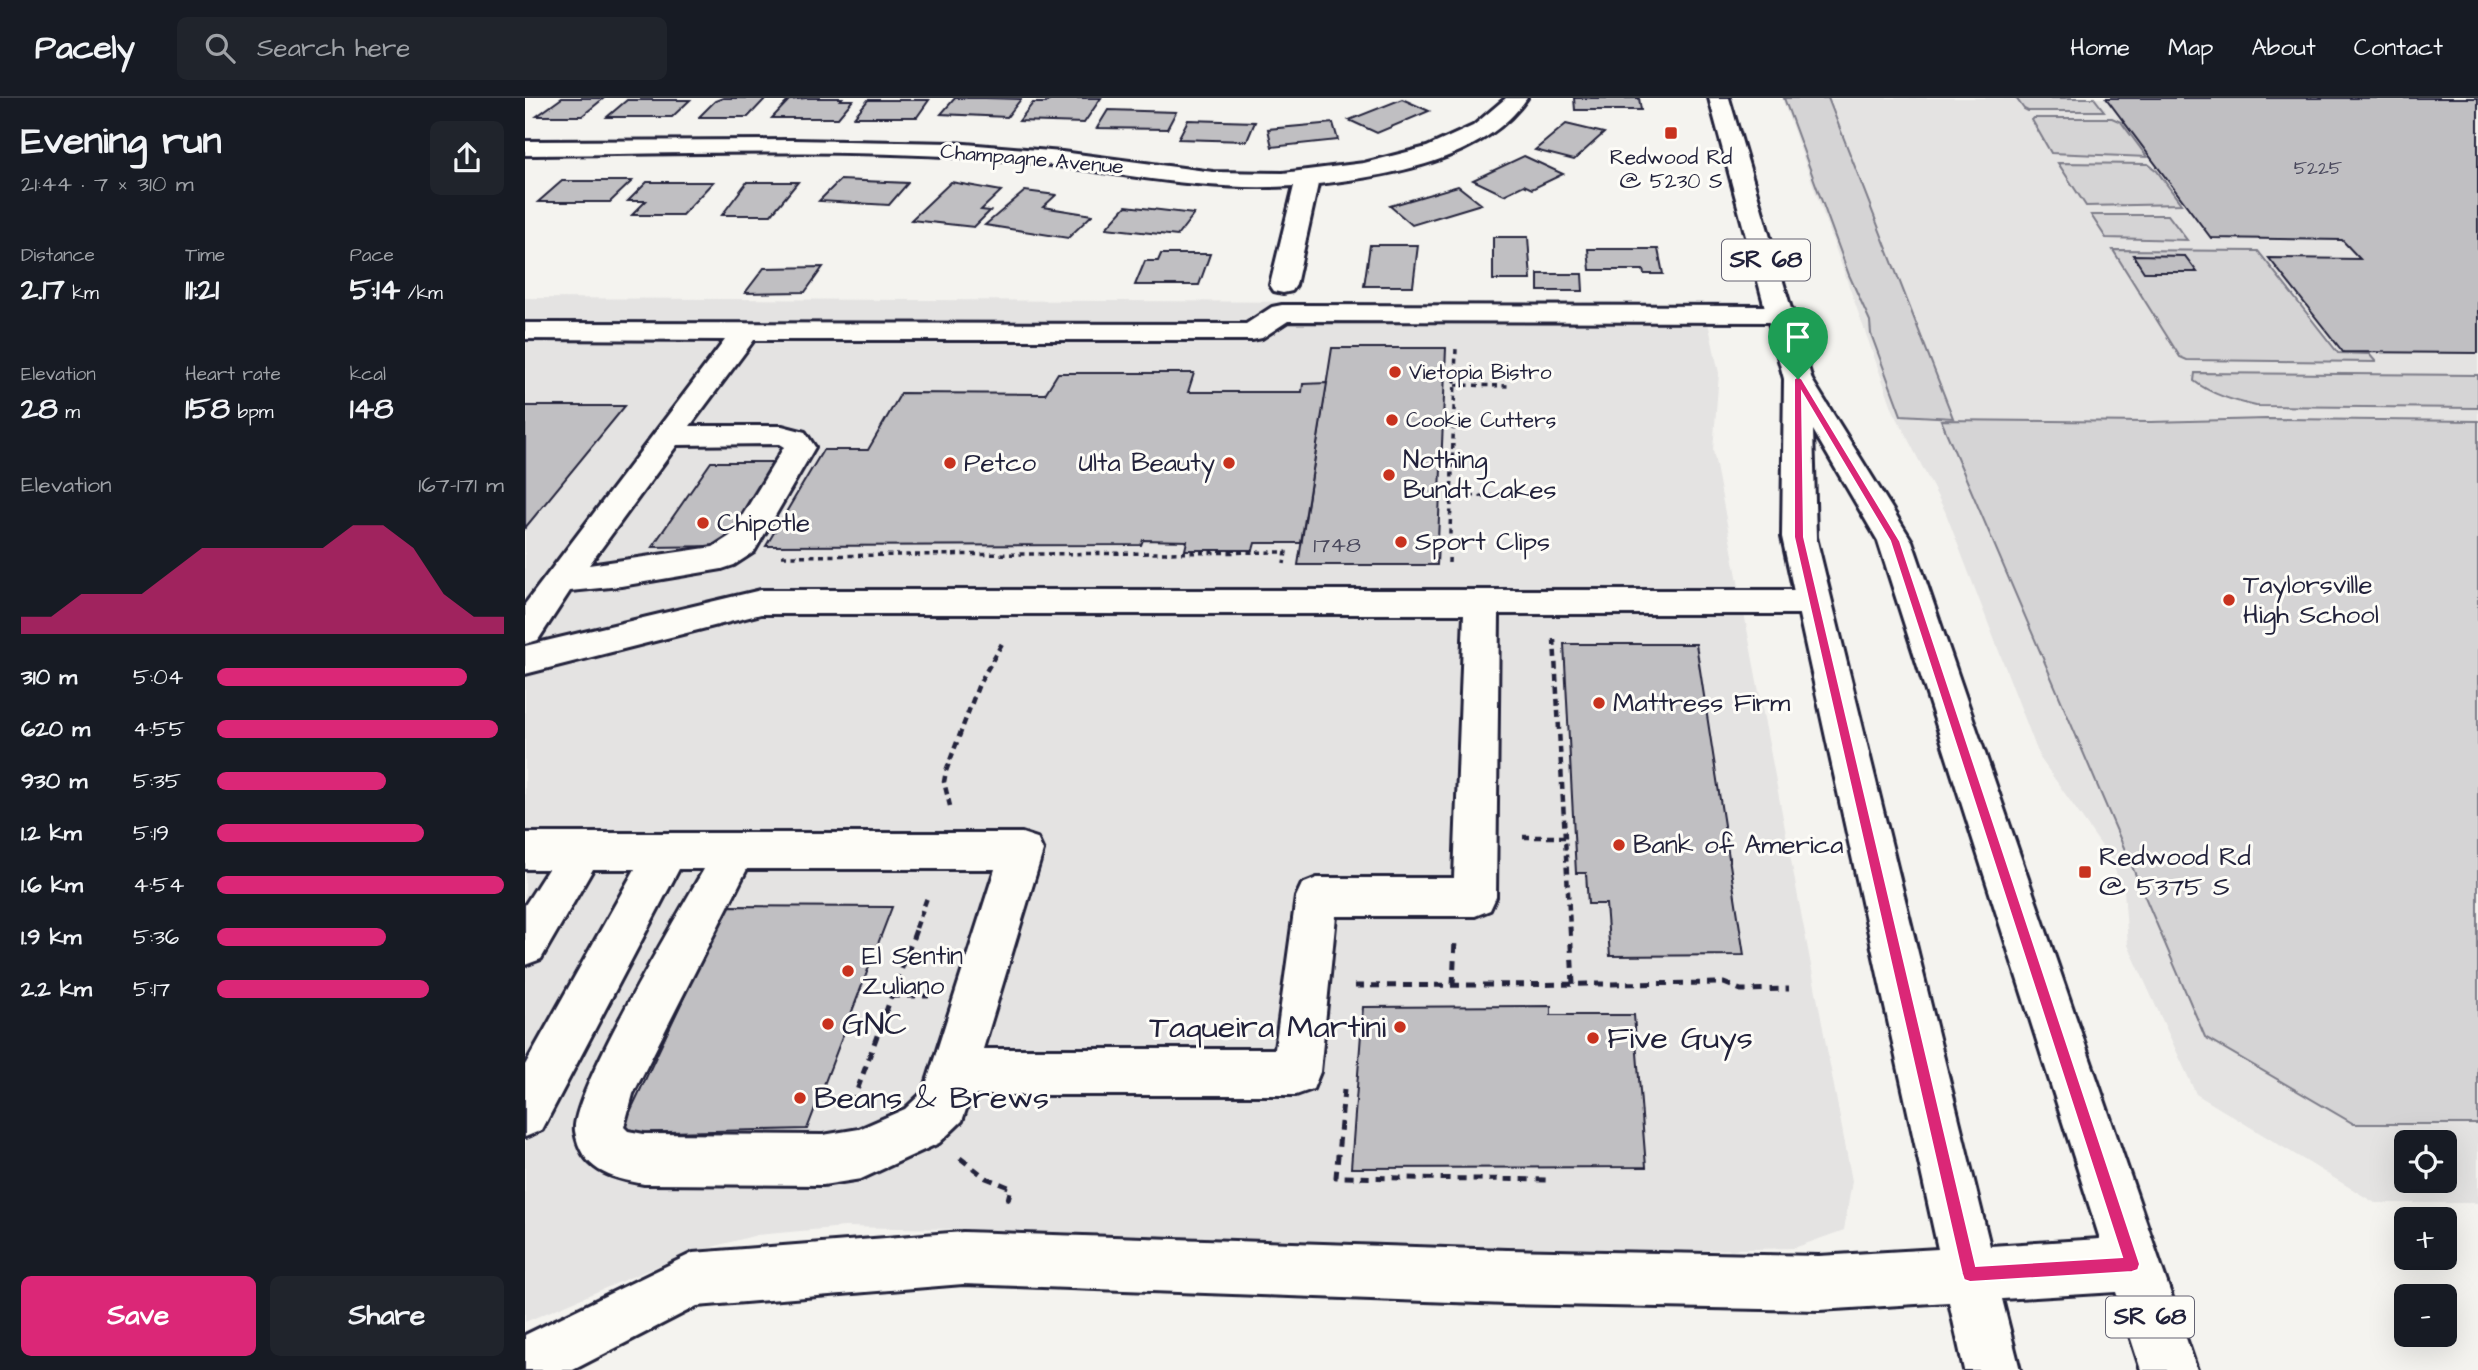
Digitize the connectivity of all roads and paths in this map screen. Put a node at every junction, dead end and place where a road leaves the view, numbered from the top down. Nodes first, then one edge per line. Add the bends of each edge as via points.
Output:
1 (1517, 98) edge
2 (1719, 98) edge
3 (525, 148) edge
4 (1307, 179) junction
5 (1283, 285) dead end
6 (1781, 314) junction
7 (525, 331) edge
8 (746, 331) junction
9 (1456, 337) dead end
10 (1798, 379) junction
11 (1455, 385) junction
12 (1512, 386) dead end
13 (668, 436) junction
14 (1451, 495) junction
15 (1513, 497) dead end
16 (772, 556) dead end
17 (1449, 564) dead end
18 (1283, 566) dead end
19 (560, 580) junction
20 (1482, 602) junction
21 (1814, 602) junction
22 (1007, 630) dead end
23 (525, 631) edge
24 (1554, 636) dead end
25 (525, 660) edge
26 (952, 812) dead end
27 (581, 851) junction
28 (667, 851) junction
29 (735, 851) junction
30 (525, 852) edge
31 (933, 881) dead end
32 (525, 945) edge
33 (1573, 984) junction
34 (1789, 989) dead end
35 (1352, 999) dead end
36 (952, 1072) junction
37 (1344, 1081) dead end
38 (525, 1113) edge
39 (847, 1116) dead end
40 (955, 1153) dead end
41 (1549, 1180) dead end
42 (1006, 1206) dead end
43 (2132, 1264) junction
44 (1970, 1274) junction
45 (525, 1365) edge
46 (1992, 1370) edge
47 (2169, 1370) edge

1 - 4 main road, Champagne Avenue via 1486,127 1430,154
2 - 6 main road, SR 68
3 - 4 main road, Champagne Avenue via 958,150 1239,180
4 - 5 main road
6 - 8 main road via 1282,313 1252,332
6 - 10 main road, SR 68
7 - 8 main road
8 - 13 main road
9 - 11 path
10 - 21 main road, SR 68 via 1799,537
10 - 43 main road, SR 68 via 1895,541
11 - 12 path
11 - 14 path
13 - 19 main road
13 - 19 main road via 782,435 800,447 742,544 722,556
14 - 15 path
14 - 17 path
16 - 18 path via 1286,552
19 - 23 main road
20 - 21 main road
20 - 25 main road via 761,602
20 - 36 main road via 1475,897 1317,897 1296,1072
21 - 44 main road, SR 68
22 - 26 path via 979,684 946,771 944,782
24 - 33 path
27 - 28 main road
27 - 30 main road
27 - 32 main road
28 - 29 main road
28 - 38 main road
29 - 36 main road via 1022,851
29 - 36 main road via 610,1088 599,1128 603,1142 616,1154 644,1159 797,1161 861,1154 922,1126 944,1104
31 - 39 path
33 - 34 path via 1724,983 1741,990
33 - 35 path via 1353,986
37 - 41 path via 1336,1177
40 - 42 path via 986,1178 1011,1188
43 - 44 main road
43 - 47 main road, SR 68
44 - 45 main road via 1819,1283 963,1258 693,1280
44 - 46 main road, SR 68

